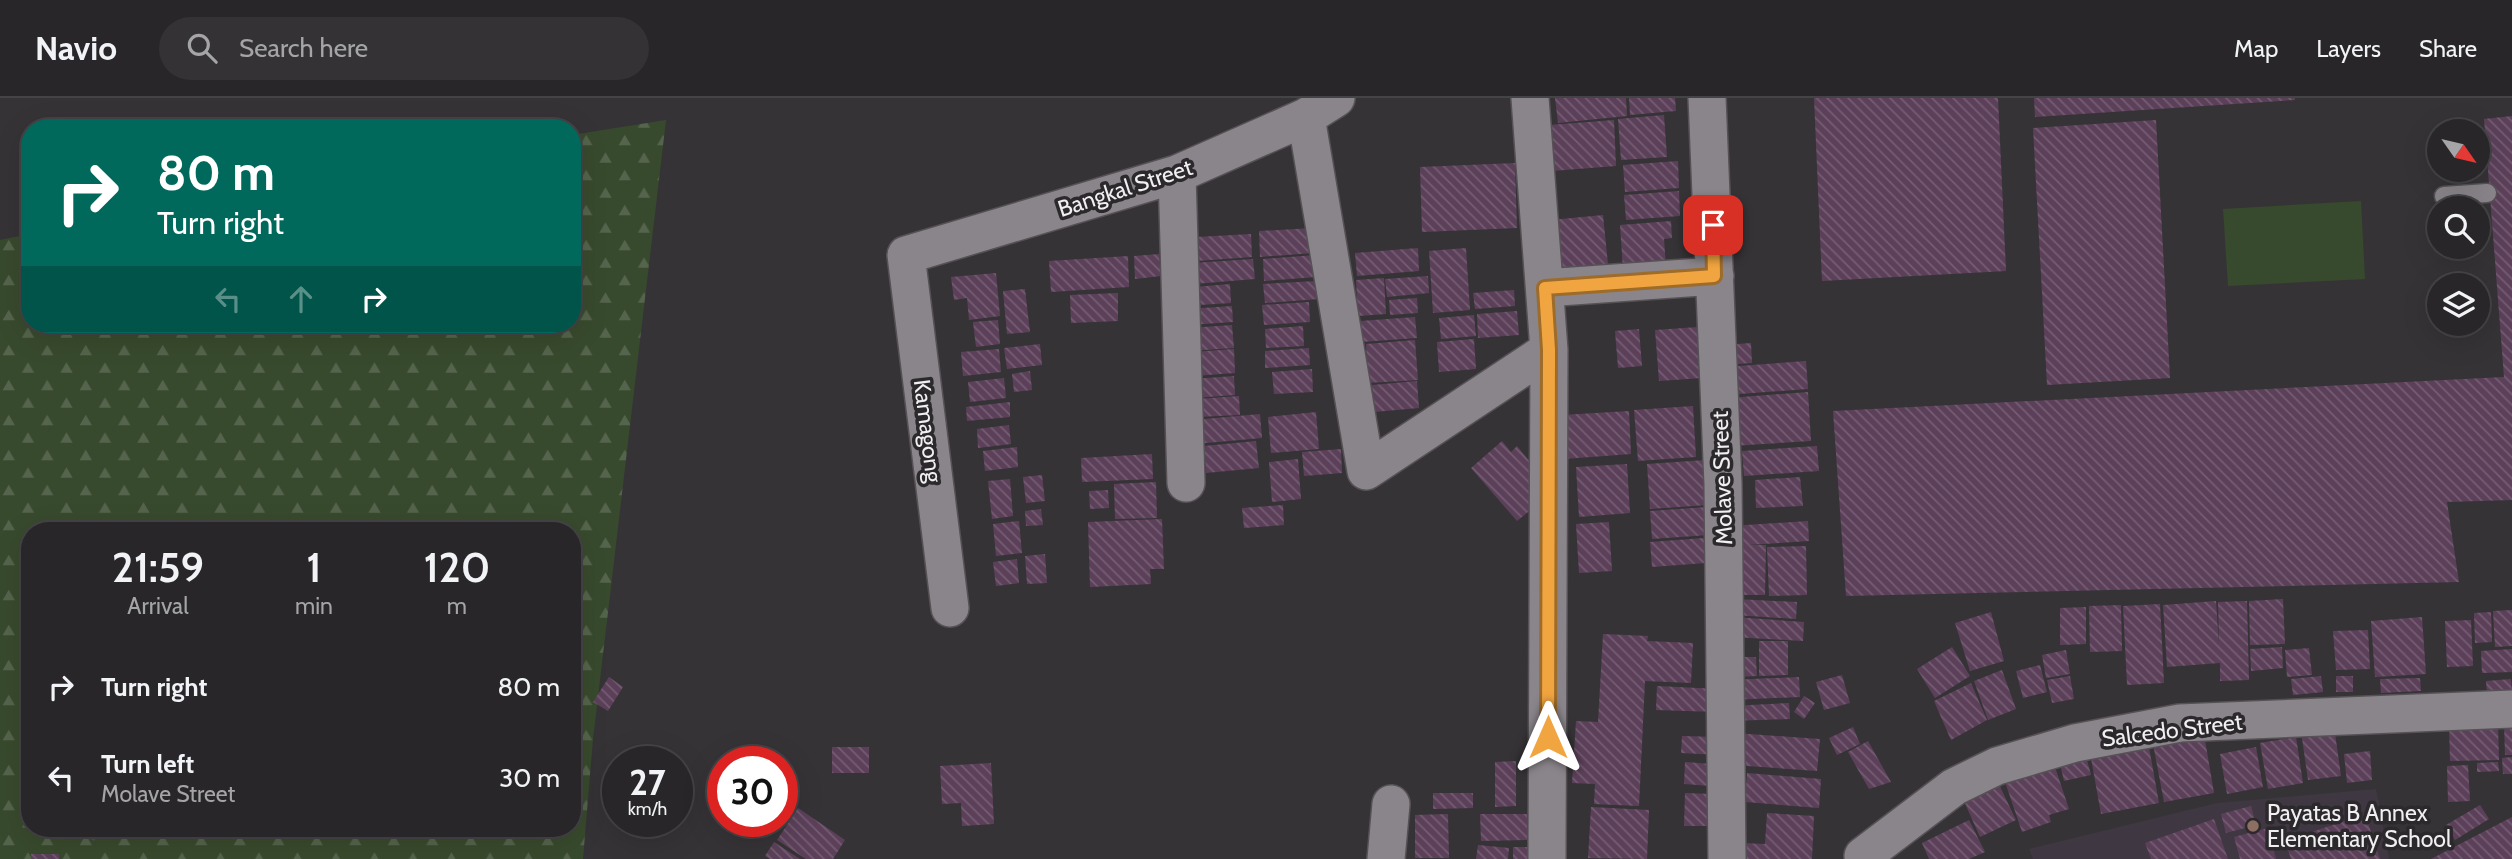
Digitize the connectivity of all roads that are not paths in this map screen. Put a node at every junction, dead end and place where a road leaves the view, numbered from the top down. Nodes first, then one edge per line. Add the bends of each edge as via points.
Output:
1 (1530, 98) edge
2 (1707, 98) edge
3 (1321, 108) edge
4 (1177, 174) junction
5 (2487, 193) dead end
6 (2444, 196) dead end
7 (906, 255) joint
8 (1714, 276) junction
9 (1545, 288) junction
10 (1549, 350) junction
11 (1186, 483) dead end
12 (950, 608) dead end
13 (2512, 709) edge
14 (1391, 804) dead end
15 (1863, 856) dead end
16 (1386, 859) edge
17 (1547, 859) edge
18 (1727, 859) edge

1 - 9 street
2 - 8 street, Molave Street
3 - 4 street, Bangkal Street
3 - 10 street via 1366,471
4 - 7 street, Bangkal Street
4 - 11 street
5 - 6 lane
7 - 12 street, Kamagong
8 - 9 street
8 - 18 street, Molave Street via 1723,484
9 - 10 street
10 - 17 street
13 - 15 street, Salcedo Street via 2180,723 2074,743 1997,766 1954,787
14 - 16 street

